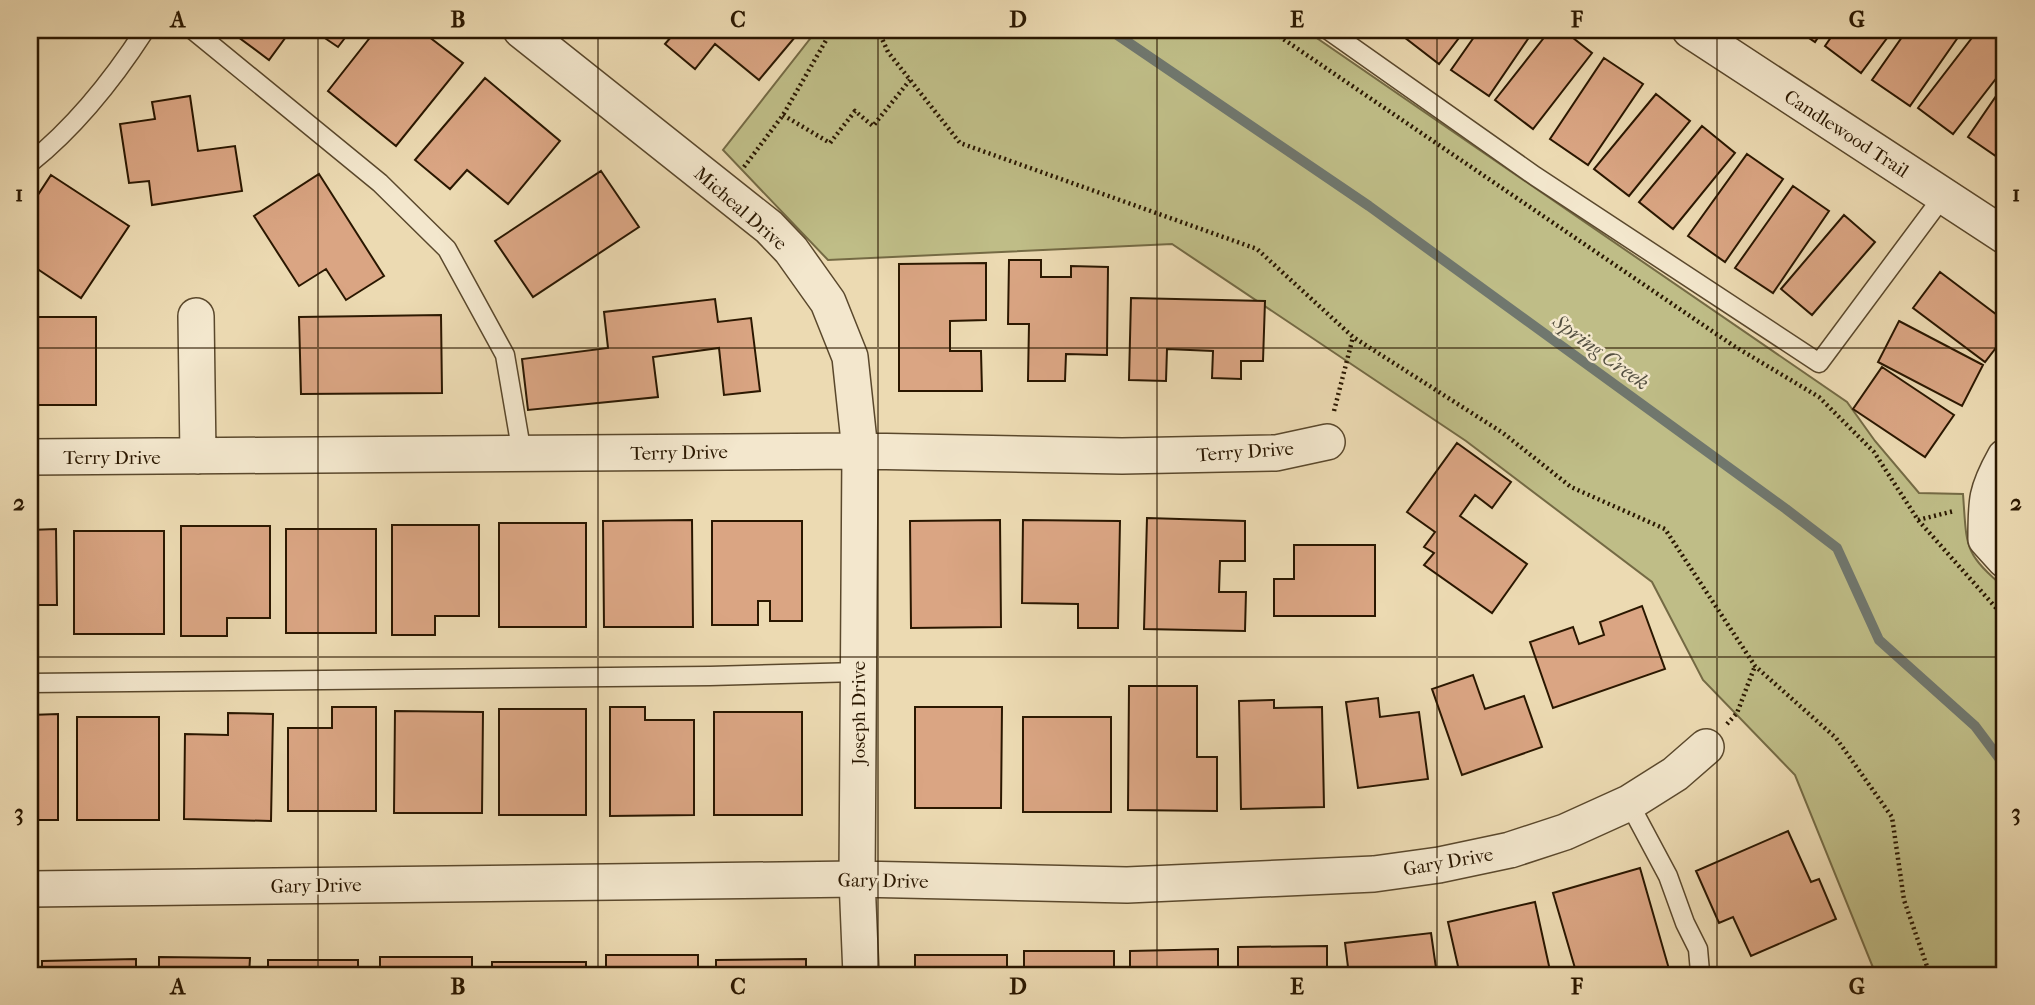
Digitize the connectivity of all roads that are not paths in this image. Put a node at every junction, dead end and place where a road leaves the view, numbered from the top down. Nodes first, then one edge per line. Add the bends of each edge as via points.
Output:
1 (145, 30) edge
2 (194, 30) edge
3 (521, 30) edge
4 (1328, 30) edge
5 (1690, 30) edge
6 (30, 163) edge
7 (1944, 195) junction
8 (2005, 236) edge
9 (196, 316) dead end
10 (1327, 442) road end
11 (860, 451) junction
12 (522, 454) junction
13 (198, 456) junction
14 (30, 457) edge
15 (2005, 457) edge
16 (1996, 549) edge
17 (859, 672) junction
18 (30, 683) edge
19 (1706, 747) road end
20 (1629, 803) junction
21 (858, 879) junction
22 (30, 889) edge
23 (861, 975) edge
24 (1698, 975) edge

1 - 6 lane via 121,67 50,148
2 - 12 lane via 380,183 447,249 505,355
3 - 11 street, Micheal Drive via 726,192 791,250 828,302 850,357
4 - 7 lane via 1535,176 1819,363
5 - 7 street, Candlewood Trail
7 - 8 street, Candlewood Trail
9 - 13 street
10 - 11 street, Terry Drive via 1245,455
11 - 12 street, Terry Drive
11 - 17 street, Joseph Drive
12 - 13 street, Terry Drive
13 - 14 street, Terry Drive
15 - 16 street via 1991,481 1986,503
17 - 18 lane
17 - 21 street, Joseph Drive
19 - 20 street, Gary Drive via 1675,774
20 - 21 street, Gary Drive via 1566,832 1510,850 1374,874 1127,885
20 - 24 lane via 1668,876 1698,949
21 - 22 street, Gary Drive
21 - 23 street, Joseph Drive

